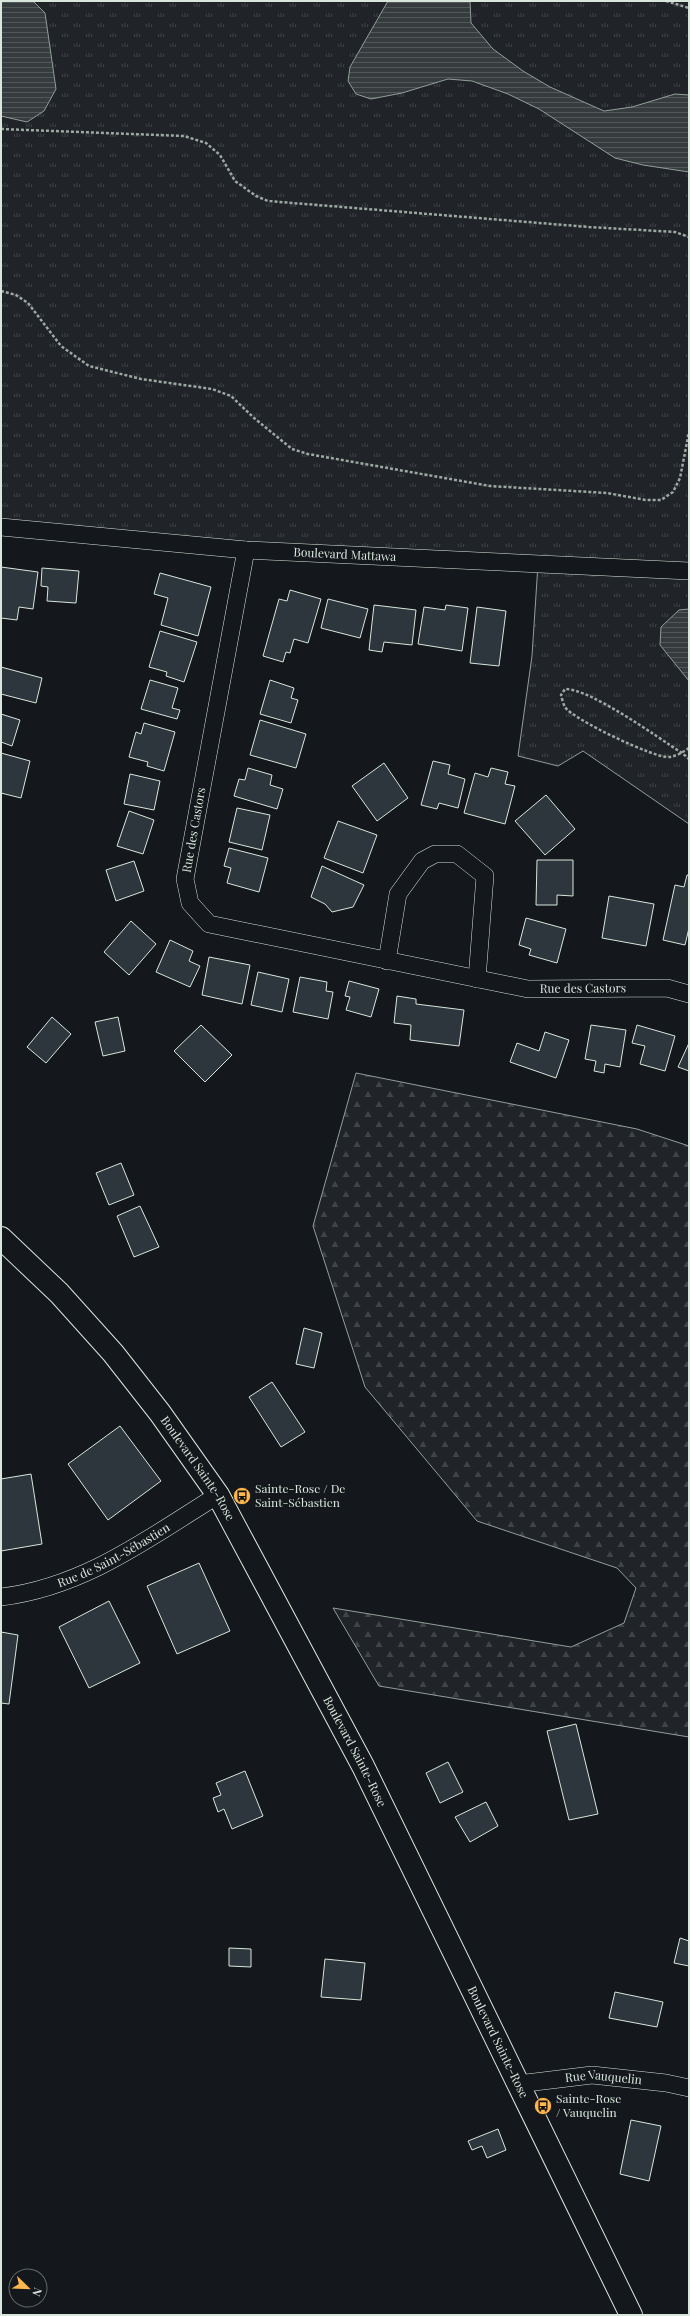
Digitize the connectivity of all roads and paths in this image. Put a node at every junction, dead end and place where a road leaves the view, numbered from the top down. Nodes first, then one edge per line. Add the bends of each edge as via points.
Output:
1 (666, 1) edge
2 (689, 8) edge
3 (1, 129) edge
4 (689, 237) edge
5 (1, 291) edge
6 (689, 432) edge
7 (1, 527) edge
8 (246, 550) junction
9 (689, 571) edge
10 (689, 748) edge
11 (682, 753) junction
12 (689, 759) edge
13 (387, 962) junction
14 (477, 979) junction
15 (689, 994) edge
16 (1, 1238) edge
17 (218, 1495) junction
18 (1, 1597) edge
19 (518, 2084) junction
20 (689, 2088) edge
21 (631, 2315) edge

1 - 2 path
3 - 4 path via 184,136 206,143 220,155 235,181 268,201 589,228 675,232
5 - 6 path via 16,295 28,303 61,346 89,366 142,379 212,388 231,396 292,449 308,454 490,486 607,492 646,500 661,500 673,492 680,478
7 - 8 street, Boulevard Mattawa
8 - 9 street, Boulevard Mattawa
8 - 13 street, Rue des Castors via 185,878 190,903 209,924
10 - 11 path
11 - 11 path via 668,757 647,751 578,719 565,707 561,695 565,689 589,695
11 - 12 path
13 - 14 street, Rue des Castors
13 - 14 street via 398,894 422,861 435,854 457,854 484,876
14 - 15 street, Rue des Castors via 528,989 667,988
16 - 17 street, Boulevard Sainte-Rose via 59,1293 113,1353 160,1413
17 - 18 street, Rue de Saint-Sébastien via 103,1566 68,1581 19,1595
17 - 19 street, Boulevard Sainte-Rose via 363,1766
19 - 20 street, Rue Vauquelin via 592,2075
19 - 21 street, Boulevard Sainte-Rose

